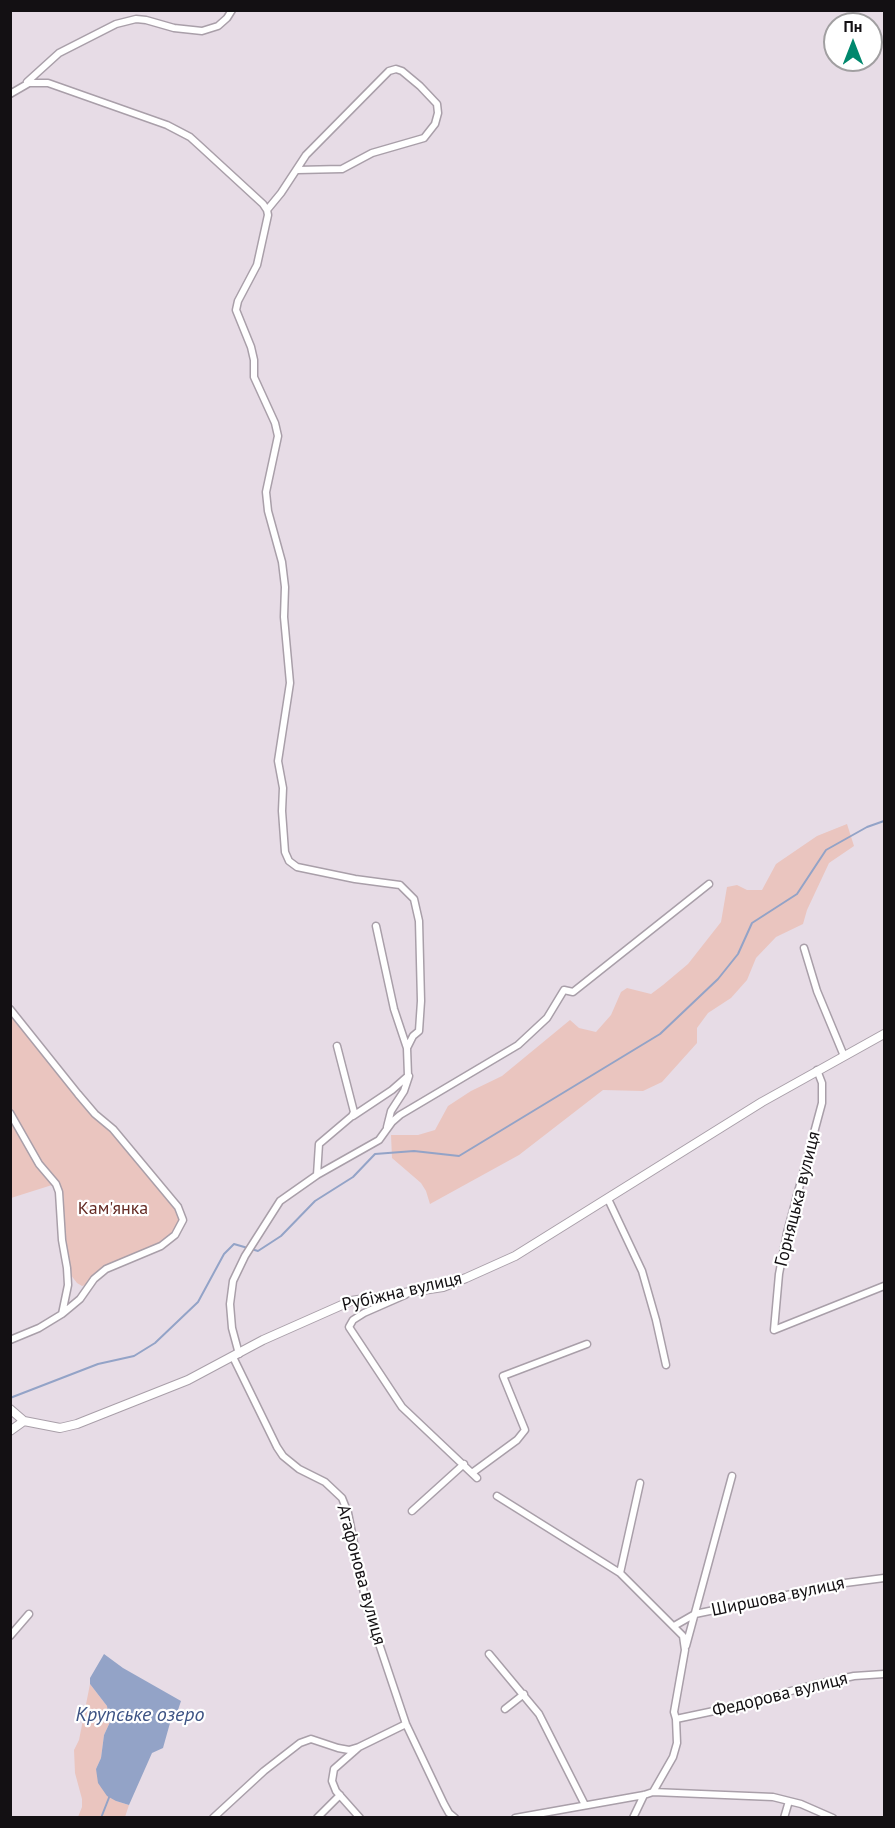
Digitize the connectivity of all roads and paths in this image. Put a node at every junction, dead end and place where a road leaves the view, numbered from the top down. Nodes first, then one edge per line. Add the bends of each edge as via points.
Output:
1 (232, 10) edge
2 (22, 86) junction
3 (10, 94) edge
4 (297, 170) junction
5 (267, 210) junction
6 (709, 884) dead end
7 (376, 926) dead end
8 (804, 948) dead end
9 (10, 1009) edge
10 (885, 1034) edge
11 (337, 1046) dead end
12 (407, 1048) junction
13 (844, 1056) junction
14 (406, 1067) junction
15 (817, 1070) junction
16 (10, 1113) edge
17 (352, 1116) junction
18 (387, 1129) junction
19 (317, 1174) junction
20 (608, 1199) junction
21 (885, 1286) edge
22 (411, 1292) junction
23 (62, 1314) junction
24 (10, 1340) edge
25 (587, 1344) dead end
26 (236, 1356) junction
27 (666, 1365) dead end
28 (10, 1410) edge
29 (24, 1421) junction
30 (10, 1431) edge
31 (464, 1464) junction
32 (472, 1473) junction
33 (732, 1476) dead end
34 (477, 1478) dead end
35 (640, 1484) dead end
36 (497, 1496) dead end
37 (412, 1511) dead end
38 (620, 1573) junction
39 (885, 1578) edge
40 (29, 1614) dead end
41 (695, 1614) junction
42 (674, 1626) junction
43 (10, 1636) edge
44 (685, 1650) junction
45 (489, 1654) dead end
46 (885, 1674) edge
47 (524, 1694) junction
48 (506, 1709) dead end
49 (676, 1719) junction
50 (406, 1724) junction
51 (359, 1747) junction
52 (653, 1792) junction
53 (340, 1796) junction
54 (644, 1796) junction
55 (789, 1801) junction
56 (585, 1805) junction
57 (222, 1810) junction
58 (213, 1818) edge
59 (228, 1818) edge
60 (317, 1818) edge
61 (360, 1818) edge
62 (455, 1818) edge
63 (515, 1818) edge
64 (633, 1818) edge
65 (784, 1818) edge
66 (833, 1818) edge

1 - 2 street via 218,26 202,31 136,19 116,24 59,53
2 - 3 street
2 - 5 street via 48,83 167,125 196,142
4 - 4 street via 325,134 389,70 402,71 436,104 435,124 423,138 372,153 342,169
4 - 5 street
5 - 12 street via 257,265 236,310 251,347 254,376 278,436 266,492 285,587 290,683 278,761 285,852 297,867 400,885 414,899 419,921 420,1031
6 - 18 street, Агафонова вулиця via 573,992 564,990 547,1018 518,1045 400,1115
7 - 12 street
8 - 13 street
9 - 23 street via 183,1215 179,1231 168,1242 106,1269
10 - 13 street, Рубіжна вулиця
11 - 17 street via 353,1104
12 - 14 street
13 - 15 street, Рубіжна вулиця
14 - 17 street via 405,1080
14 - 18 street via 409,1078 391,1111
15 - 20 street, Рубіжна вулиця
15 - 21 street, Горняцька вулиця via 822,1103 787,1233 774,1330
16 - 23 street via 59,1192 68,1285
17 - 19 street via 319,1144
18 - 19 street, Агафонова вулиця via 379,1140
19 - 26 street, Агафонова вулиця via 280,1201 233,1281
20 - 22 street, Рубіжна вулиця via 515,1256 443,1287
20 - 27 street via 642,1271
22 - 26 street, Рубіжна вулиця via 351,1301
22 - 31 street via 364,1313 352,1320 349,1327 402,1407
23 - 24 street
25 - 32 street via 503,1376 525,1430
26 - 29 street, Рубіжна вулиця via 188,1380 77,1424 60,1428
26 - 50 street, Агафонова вулиця via 277,1447 299,1469 325,1482 342,1498 367,1608
28 - 29 street
29 - 30 street
31 - 32 street
31 - 37 street
32 - 34 street
33 - 41 street
35 - 38 street
36 - 38 street
38 - 42 street
39 - 41 street, Ширшова вулиця
40 - 43 street
41 - 42 street, Ширшова вулиця
41 - 44 street
42 - 44 street via 683,1636
44 - 49 street
45 - 47 street
46 - 49 street, Федорова вулиця via 854,1676
47 - 48 street
47 - 56 street
49 - 52 street via 673,1757
50 - 51 street
50 - 62 street, Агафонова вулиця via 444,1804
51 - 53 street via 334,1769 332,1781
51 - 57 street via 338,1748 311,1739 300,1743
52 - 54 street
52 - 55 street
53 - 60 street
53 - 61 street
54 - 56 street
54 - 64 street
55 - 65 street
55 - 66 street
56 - 63 street
57 - 58 street
57 - 59 street

